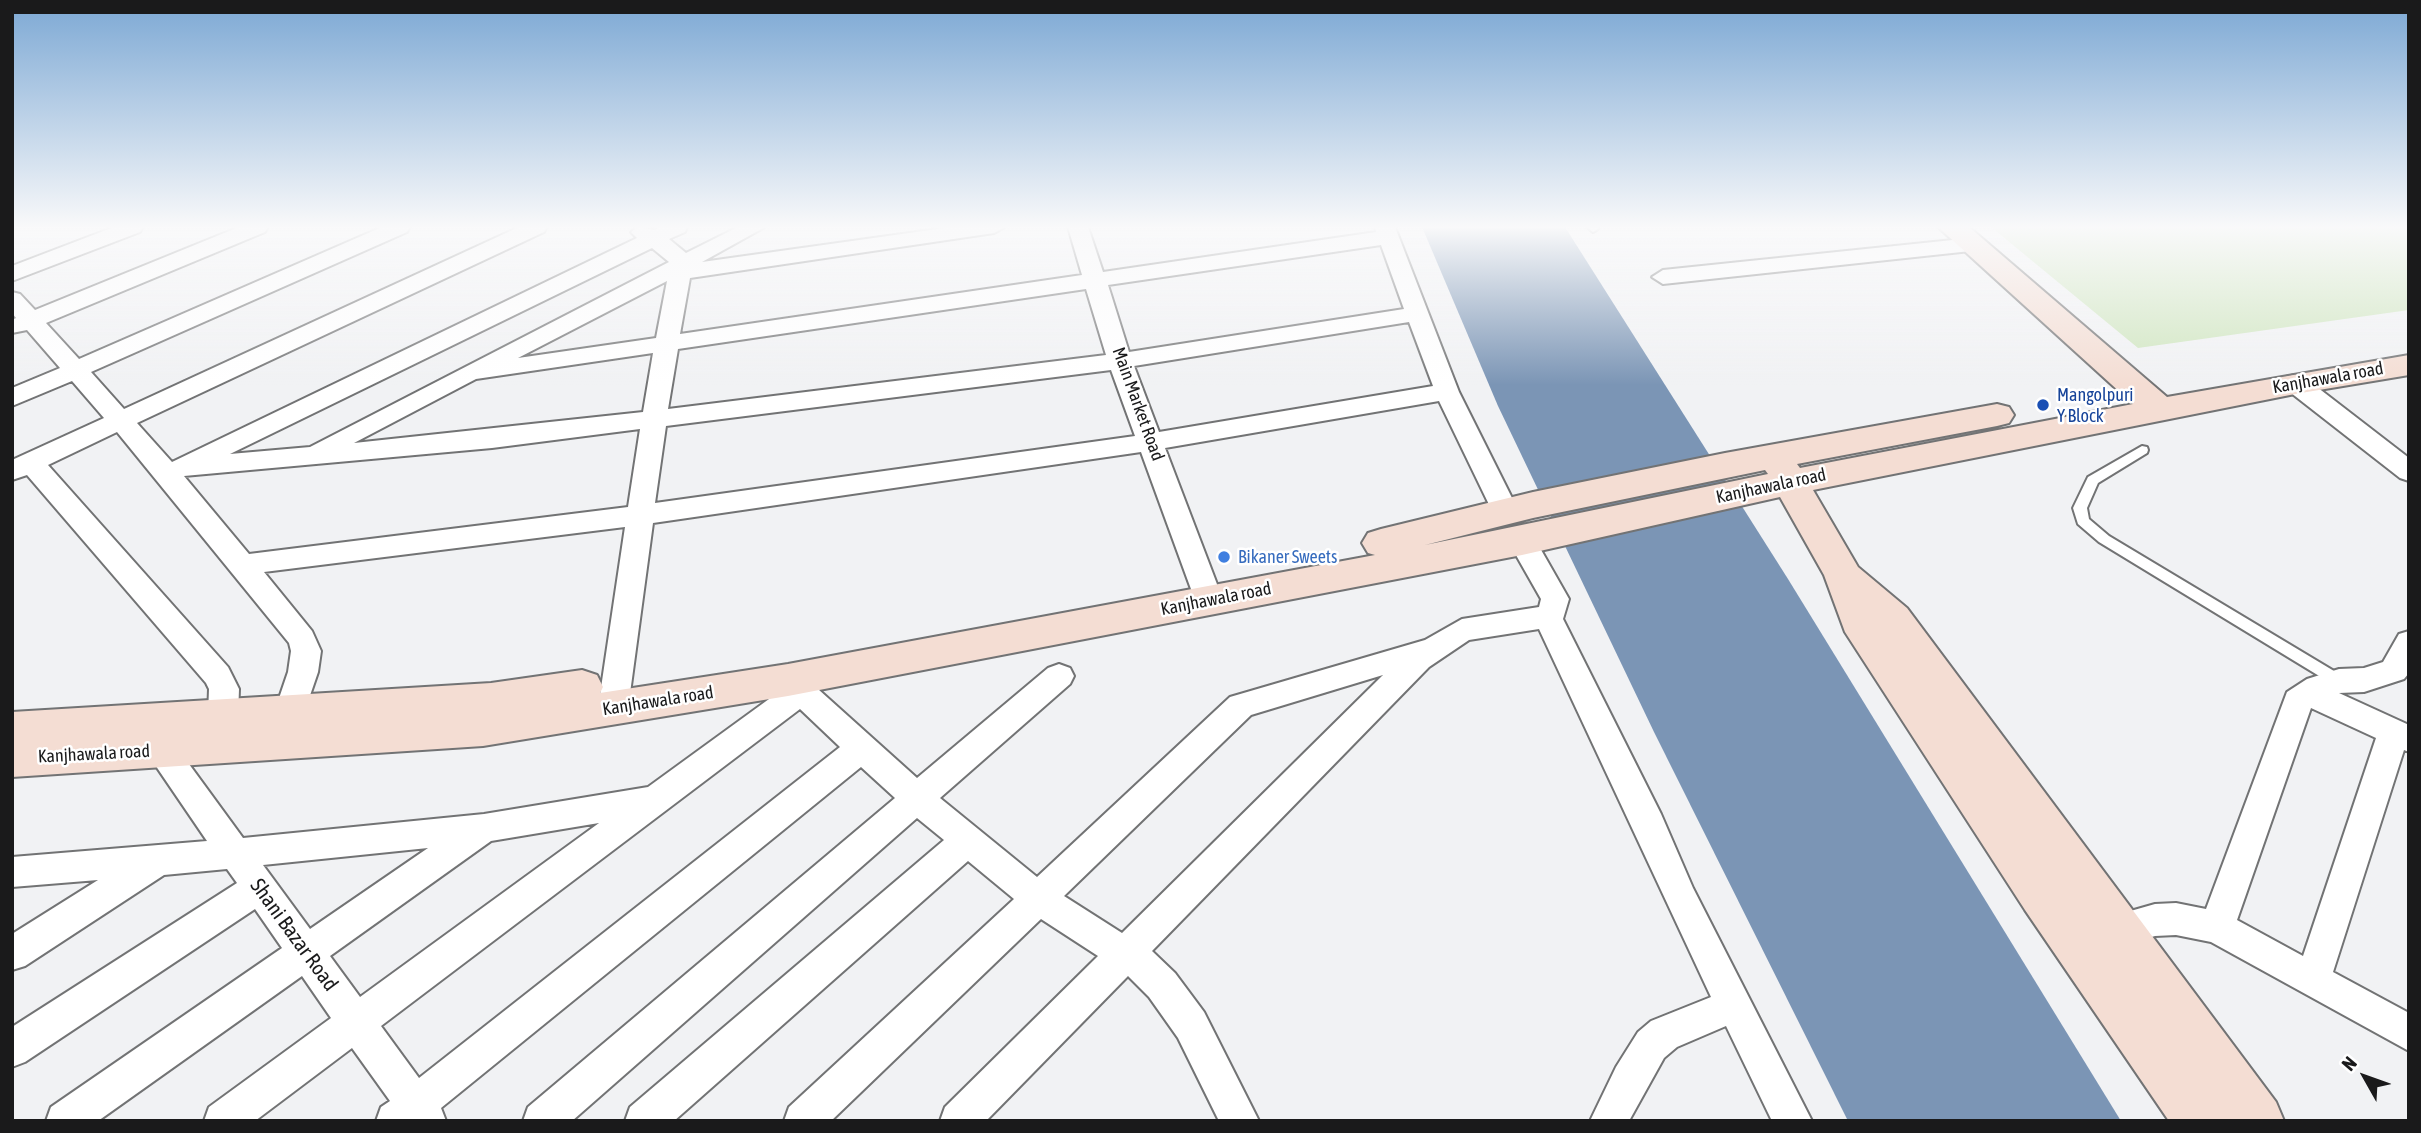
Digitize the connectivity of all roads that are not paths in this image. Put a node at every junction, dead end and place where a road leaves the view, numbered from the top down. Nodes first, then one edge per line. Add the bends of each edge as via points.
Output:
1 (1096, 279) edge
2 (129, 280) edge
3 (280, 280) edge
4 (422, 280) edge
5 (550, 280) edge
6 (657, 280) edge
7 (679, 280) edge
8 (1090, 280) edge
9 (1405, 280) edge
10 (2012, 280) edge
11 (12, 299) edge
12 (1418, 314) junction
13 (22, 324) edge
14 (2409, 338) edge
15 (668, 343) junction
16 (1121, 361) junction
17 (2409, 365) edge
18 (76, 370) junction
19 (467, 373) junction
20 (2295, 383) junction
21 (1447, 392) junction
22 (12, 398) edge
23 (2149, 399) junction
24 (654, 418) junction
25 (117, 421) junction
26 (1152, 442) junction
27 (2142, 450) dead end
28 (309, 455) junction
29 (21, 467) edge
30 (1783, 469) junction
31 (174, 470) junction
32 (2409, 472) edge
33 (641, 515) junction
34 (1526, 524) junction
35 (242, 565) junction
36 (1843, 575) junction
37 (1207, 590) junction
38 (1548, 617) junction
39 (2409, 642) edge
40 (1438, 647) junction
41 (1059, 676) dead end
42 (2395, 682) edge
43 (795, 686) junction
44 (2324, 687) junction
45 (615, 695) junction
46 (289, 713) junction
47 (223, 716) junction
48 (12, 729) edge
49 (171, 734) junction
50 (2401, 735) edge
51 (863, 747) junction
52 (12, 758) edge
53 (918, 799) junction
54 (657, 800) junction
55 (484, 828) junction
56 (968, 840) junction
57 (234, 853) junction
58 (159, 861) junction
59 (12, 872) edge
60 (260, 887) junction
61 (1038, 898) junction
62 (2217, 927) junction
63 (2119, 931) junction
64 (2076, 943) junction
65 (306, 953) junction
66 (1124, 953) junction
67 (12, 954) edge
68 (2313, 979) junction
69 (1734, 1005) junction
70 (356, 1021) junction
71 (2409, 1033) edge
72 (12, 1049) edge
73 (412, 1115) edge
74 (65, 1121) edge
75 (223, 1121) edge
76 (542, 1121) edge
77 (644, 1121) edge
78 (803, 1121) edge
79 (959, 1121) edge
80 (1240, 1121) edge
81 (1609, 1121) edge
82 (1793, 1121) edge
83 (2200, 1121) edge
84 (2257, 1121) edge

1 - 16 street, Main Market Road
2 - 13 street
3 - 18 street
4 - 25 street
5 - 31 street
6 - 19 street
7 - 15 street
8 - 15 street
9 - 12 street
10 - 23 main road
11 - 13 street
12 - 16 street
12 - 21 street
13 - 18 street
14 - 23 main road, Kanjhawala road
15 - 19 street
15 - 24 street
16 - 24 street
16 - 26 street, Main Market Road
17 - 20 main road, Kanjhawala road
18 - 22 street
18 - 25 street
19 - 28 street
20 - 23 main road, Kanjhawala road
20 - 32 street
21 - 26 street
21 - 34 street
23 - 30 main road, Kanjhawala road
24 - 28 street via 492,439
24 - 33 street
25 - 29 street
25 - 31 street
26 - 33 street
26 - 37 street, Main Market Road
27 - 44 lane via 2093,480 2080,508 2082,521
28 - 31 street
29 - 47 street via 217,676 224,689
30 - 34 main road, Kanjhawala road
30 - 36 main road
31 - 35 street
33 - 35 street
33 - 45 street
34 - 37 main road, Kanjhawala road
34 - 38 street via 1555,599
35 - 46 street via 302,639 306,651
36 - 63 main road via 1893,619
36 - 64 main road via 1859,621
37 - 43 main road, Kanjhawala road
37 - 45 main road, Kanjhawala road via 791,656
38 - 40 street via 1462,631
38 - 69 street
39 - 42 street via 2393,671
40 - 61 street via 1241,706
40 - 66 street via 1418,659
41 - 53 street
42 - 44 street
43 - 45 main road, Kanjhawala road
43 - 51 street
43 - 54 street
44 - 50 street
44 - 62 street via 2298,701
45 - 46 main road, Kanjhawala road
45 - 49 main road, Kanjhawala road via 482,729
46 - 47 main road, Kanjhawala road
47 - 49 main road, Kanjhawala road
48 - 49 main road, Kanjhawala road
49 - 52 main road, Kanjhawala road
49 - 57 street, Shani Bazar Road
50 - 68 street
51 - 53 street
51 - 73 street
53 - 56 street
53 - 76 street
54 - 55 street
54 - 70 street
55 - 57 street
55 - 65 street
56 - 61 street
56 - 77 street
57 - 58 street
57 - 60 street, Shani Bazar Road
58 - 59 street
58 - 67 street
60 - 65 street, Shani Bazar Road
60 - 72 street
61 - 66 street
61 - 78 street
62 - 63 street via 2176,919
62 - 68 street
63 - 64 street
63 - 84 main road
64 - 83 main road
65 - 70 street, Shani Bazar Road
65 - 74 street
66 - 79 street
66 - 80 street via 1163,985 1191,1025
68 - 71 street
69 - 81 street via 1664,1034 1651,1045
69 - 82 street
70 - 73 street, Shani Bazar Road
70 - 75 street

